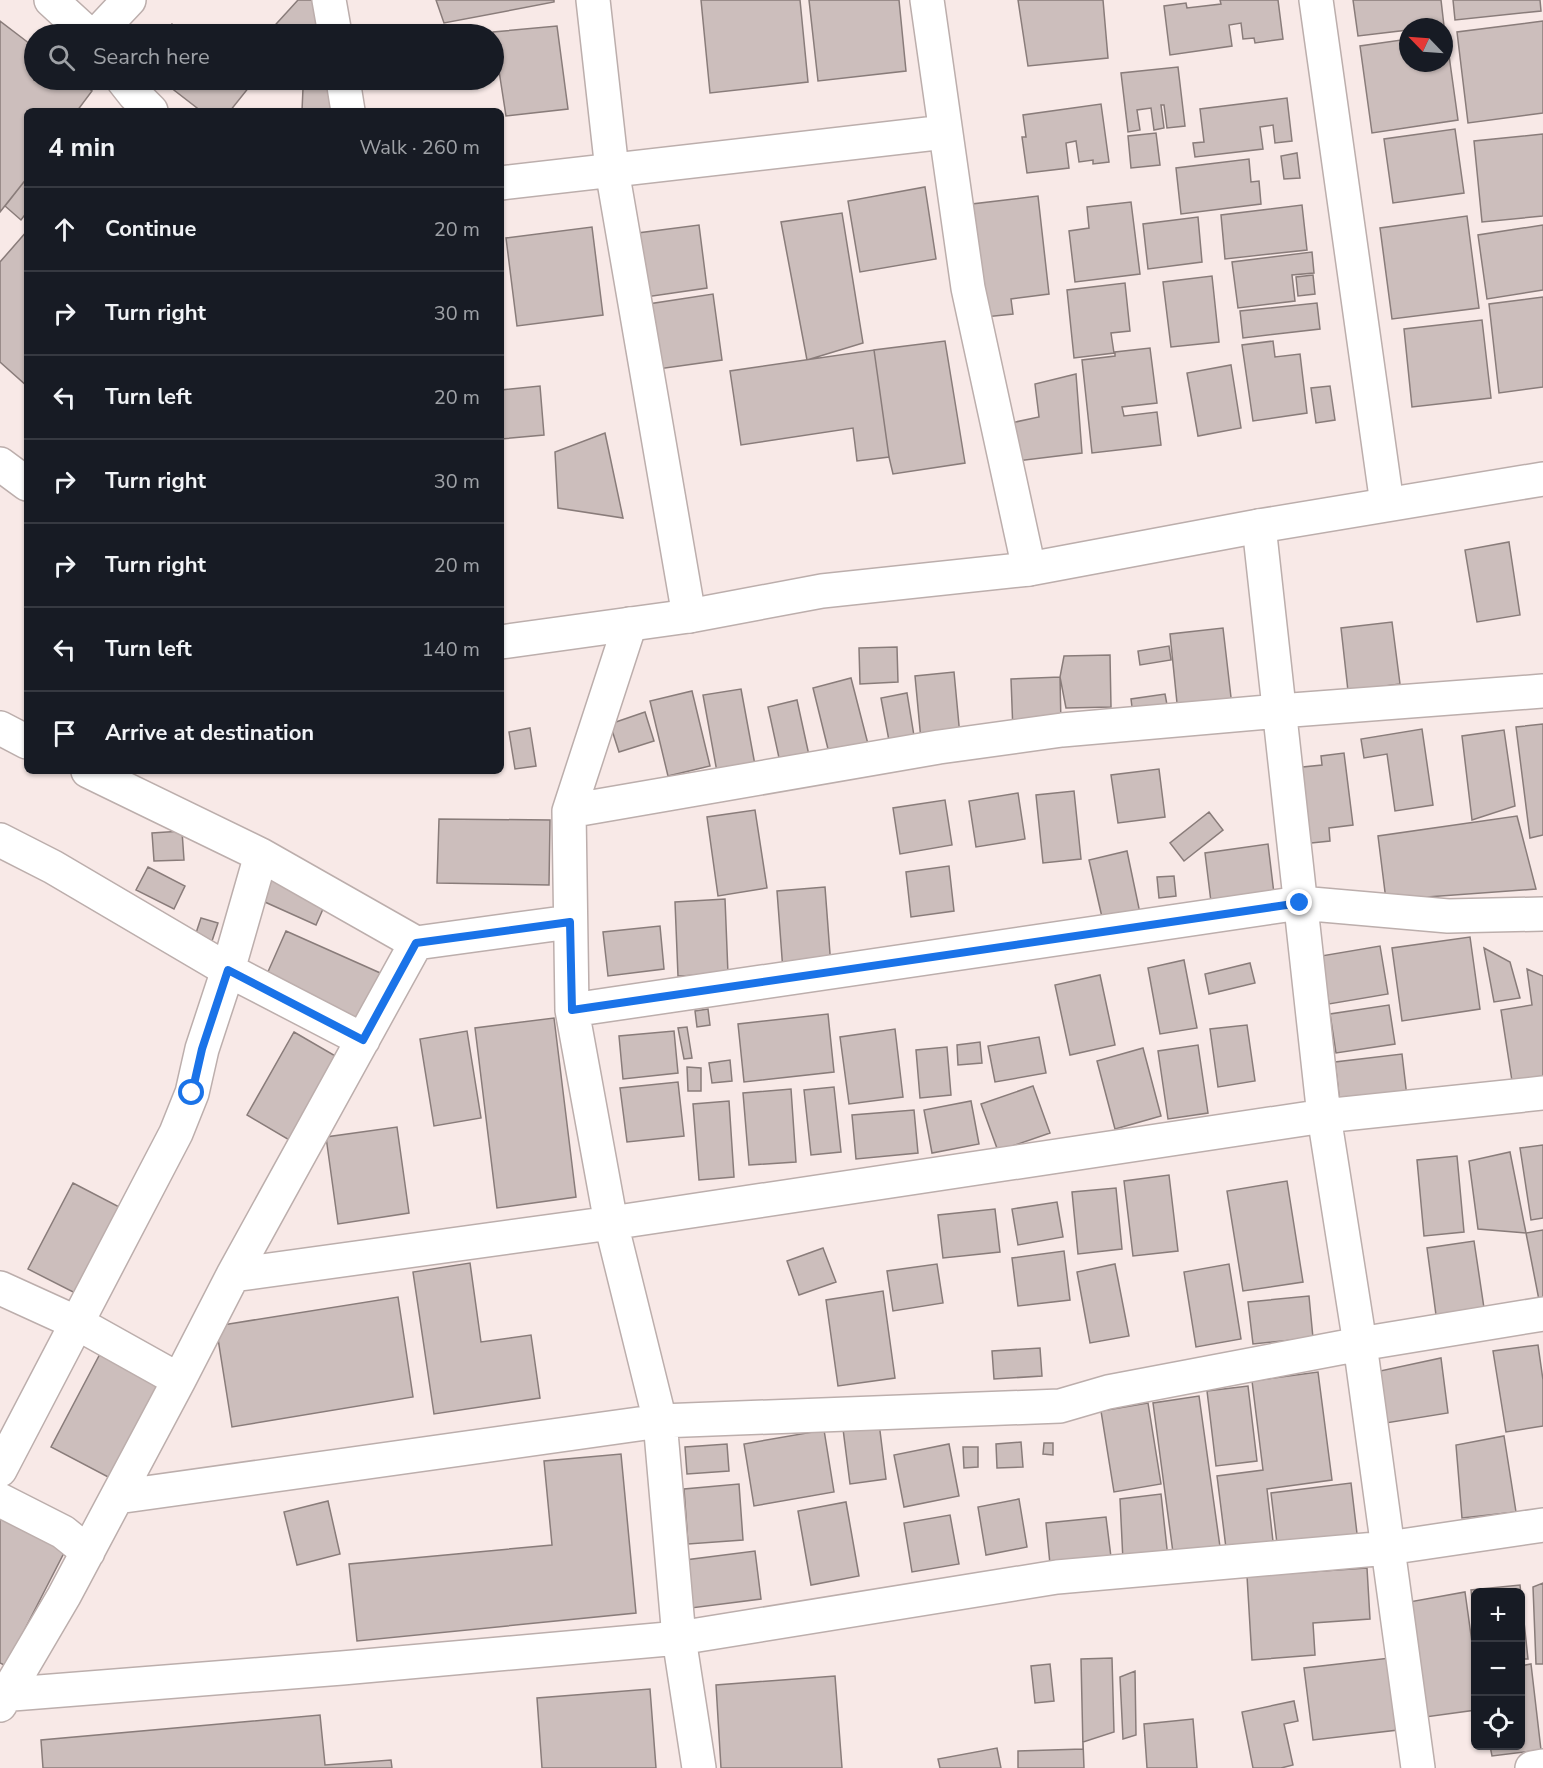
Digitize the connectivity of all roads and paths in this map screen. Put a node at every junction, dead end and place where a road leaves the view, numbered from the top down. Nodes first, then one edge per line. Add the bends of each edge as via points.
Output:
1 (51, 0) edge
2 (129, 0) edge
3 (329, 0) edge
4 (593, 0) edge
5 (927, 0) edge
6 (1316, 0) edge
7 (77, 24) edge
8 (107, 24) edge
9 (333, 24) edge
10 (132, 90) edge
11 (345, 90) edge
12 (148, 108) edge
13 (348, 108) edge
14 (945, 132) junction
15 (612, 171) junction
16 (504, 183) edge
17 (0, 464) edge
18 (1543, 478) edge
19 (24, 482) edge
20 (1387, 504) junction
21 (1259, 526) junction
22 (1029, 569) junction
23 (689, 616) junction
24 (630, 624) junction
25 (504, 642) edge
26 (1543, 691) edge
27 (1279, 711) junction
28 (0, 728) edge
29 (24, 740) edge
30 (94, 774) edge
31 (569, 810) junction
32 (0, 840) edge
33 (261, 855) junction
34 (1300, 903) junction
35 (1543, 914) edge
36 (570, 922) junction
37 (416, 943) junction
38 (228, 970) junction
39 (572, 1010) junction
40 (363, 1040) junction
41 (1543, 1093) edge
42 (1324, 1116) junction
43 (611, 1223) junction
44 (233, 1275) junction
45 (0, 1288) edge
46 (1543, 1314) edge
47 (77, 1323) junction
48 (1360, 1344) junction
49 (179, 1380) junction
50 (660, 1421) junction
51 (0, 1470) edge
52 (117, 1497) junction
53 (0, 1500) edge
54 (1543, 1525) edge
55 (1388, 1548) junction
56 (88, 1552) junction
57 (679, 1638) junction
58 (3, 1698) edge
59 (1543, 1766) edge
60 (699, 1768) edge
61 (1418, 1768) edge
62 (1532, 1768) edge

1 - 7 street
2 - 8 street
3 - 9 street
4 - 15 street
5 - 14 street
6 - 20 street
10 - 12 street
11 - 13 street
14 - 15 street
14 - 22 street via 968,288
15 - 16 street
15 - 23 street
17 - 19 street
18 - 20 street
20 - 21 street
21 - 22 street
21 - 27 street
22 - 23 street via 822,591
23 - 24 street
24 - 25 street
24 - 31 street
26 - 27 street
27 - 31 street via 1051,731
27 - 34 street
28 - 29 street
30 - 33 street
31 - 36 street
32 - 38 street
33 - 37 street
33 - 38 street
34 - 35 street via 1448,916
34 - 39 street
34 - 42 street
36 - 37 street
36 - 39 street
37 - 40 street
38 - 40 street
38 - 47 street via 192,1093 176,1132
39 - 43 street
40 - 44 street
41 - 42 street
42 - 43 street
42 - 48 street
43 - 44 street
43 - 50 street
44 - 49 street
45 - 47 street
46 - 48 street
47 - 49 street
47 - 51 street
48 - 50 street via 1108,1392 1060,1406
48 - 55 street
49 - 52 street
50 - 52 street
50 - 57 street
52 - 56 street
53 - 56 street via 63,1532
54 - 55 street
55 - 57 street via 1057,1577
55 - 61 street
56 - 58 street
57 - 58 street
57 - 60 street
59 - 62 street

